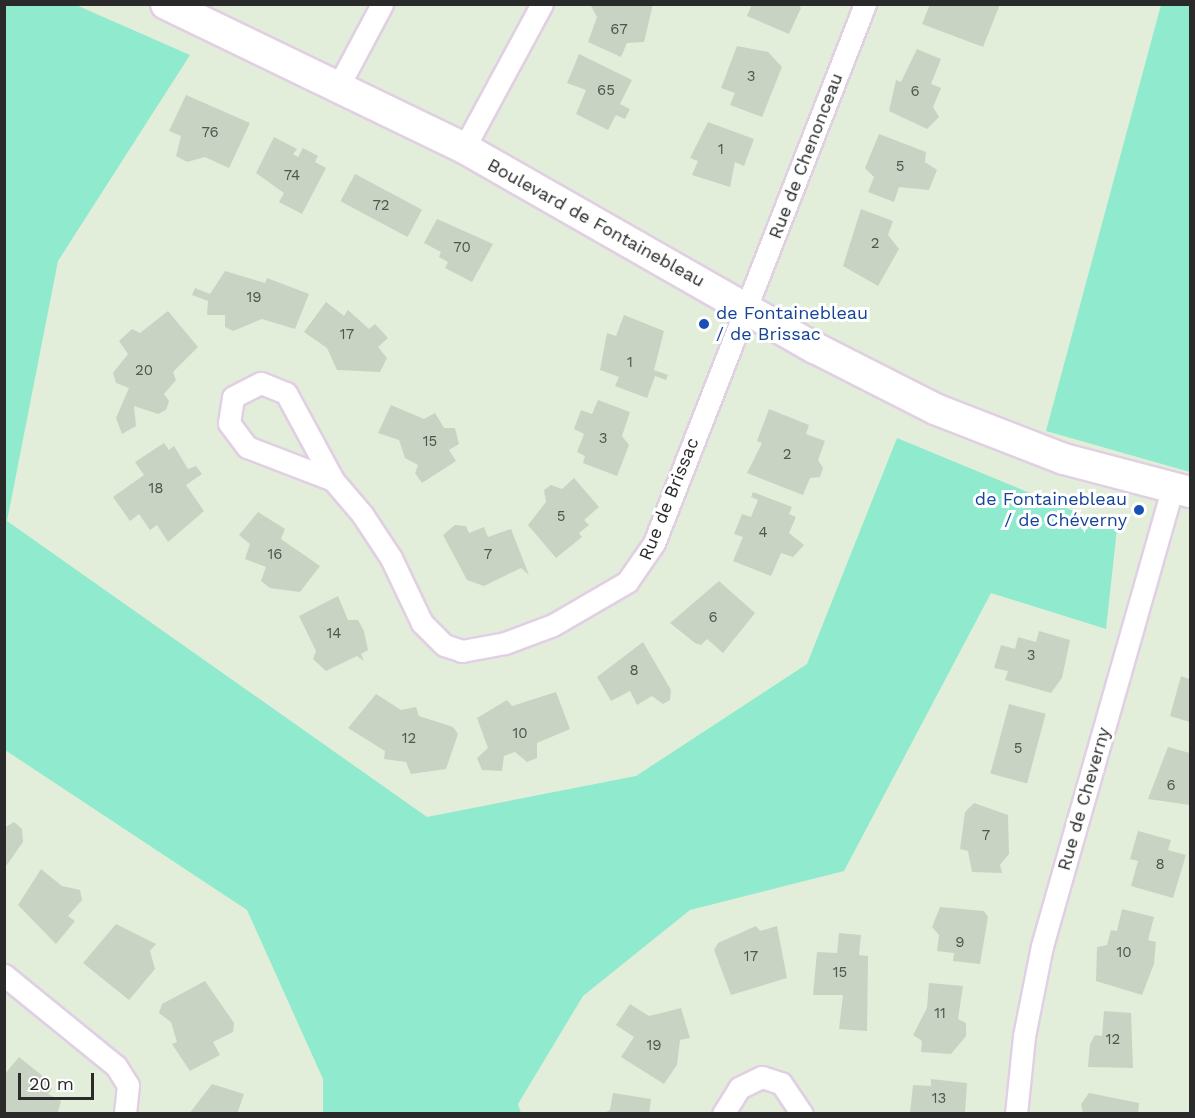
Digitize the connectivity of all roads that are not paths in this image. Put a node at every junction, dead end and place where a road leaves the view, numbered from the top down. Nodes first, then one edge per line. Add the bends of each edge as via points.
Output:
1 (166, 4) edge
2 (382, 4) edge
3 (542, 4) edge
4 (864, 4) edge
5 (339, 85) junction
6 (464, 148) junction
7 (745, 307) junction
8 (333, 480) junction
9 (1181, 490) edge
10 (4, 975) edge
11 (124, 1113) edge
12 (723, 1113) edge
13 (802, 1113) edge
14 (1016, 1113) edge

1 - 5 street, Boulevard de Fontainebleau
2 - 5 street
3 - 6 street
4 - 7 street, Rue de Chenonceau
5 - 6 street, Boulevard de Fontainebleau
6 - 7 street, Boulevard de Fontainebleau
7 - 8 street, Rue de Brissac via 645,561 608,596 553,625 481,650 444,645 422,623 368,522
7 - 9 street, Boulevard de Fontainebleau via 981,431
8 - 8 street, Rue de Brissac via 286,393 261,383 233,397 229,423 247,447
9 - 14 street, Rue de Cheverny via 1042,946 1024,1036
10 - 11 street via 116,1066 128,1085
12 - 13 street via 739,1088 762,1077 781,1083

